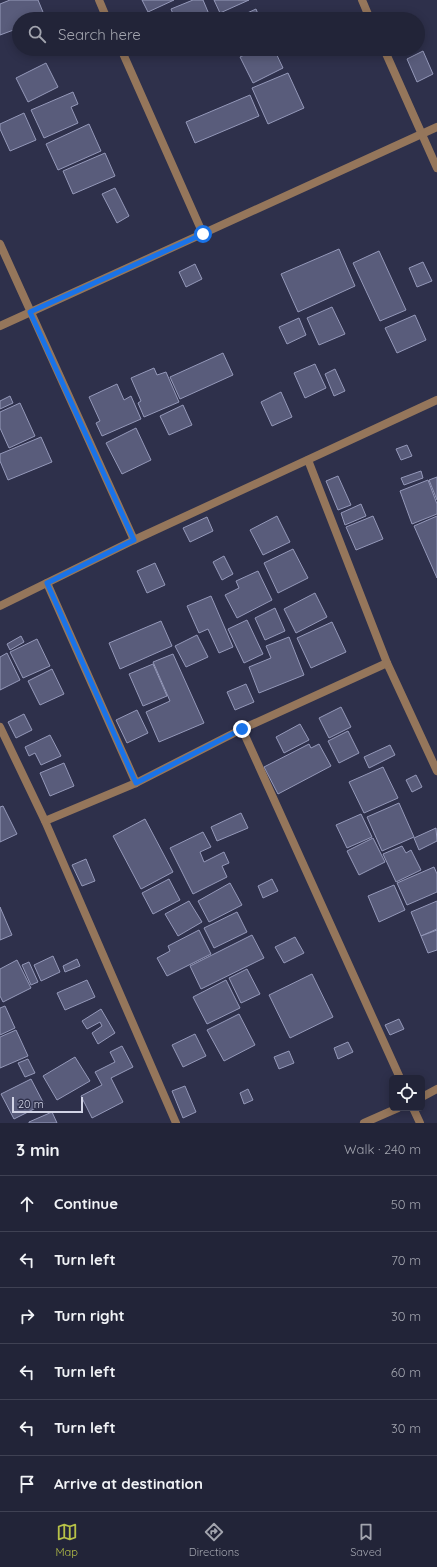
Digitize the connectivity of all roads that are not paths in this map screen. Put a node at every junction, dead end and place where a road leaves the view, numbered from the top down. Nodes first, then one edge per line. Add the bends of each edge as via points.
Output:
1 (99, 0) edge
2 (362, 0) edge
3 (104, 12) edge
4 (367, 12) edge
5 (124, 56) edge
6 (387, 56) edge
7 (437, 127) edge
8 (423, 134) junction
9 (437, 168) edge
10 (203, 234) junction
11 (0, 244) edge
12 (30, 312) junction
13 (0, 326) edge
14 (437, 400) edge
15 (308, 460) junction
16 (134, 540) junction
17 (47, 583) junction
18 (0, 606) edge
19 (387, 663) junction
20 (0, 727) edge
21 (242, 729) junction
22 (437, 771) edge
23 (136, 783) junction
24 (45, 821) junction
25 (399, 1075) edge
26 (437, 1089) edge
27 (425, 1095) edge
28 (391, 1111) edge
29 (414, 1111) edge
30 (176, 1123) edge
31 (364, 1123) edge
32 (420, 1123) edge

1 - 3 street
2 - 4 street
5 - 10 street
6 - 8 street
7 - 8 street
8 - 9 street
8 - 10 street
10 - 12 street
11 - 12 street
12 - 13 street
12 - 16 street
14 - 15 street
15 - 16 street
15 - 19 street
16 - 17 street
17 - 18 street
17 - 23 street
19 - 21 street
19 - 22 street
20 - 24 street
21 - 23 street
21 - 25 street
23 - 24 street
24 - 30 street
26 - 27 street
28 - 31 street
29 - 32 street

